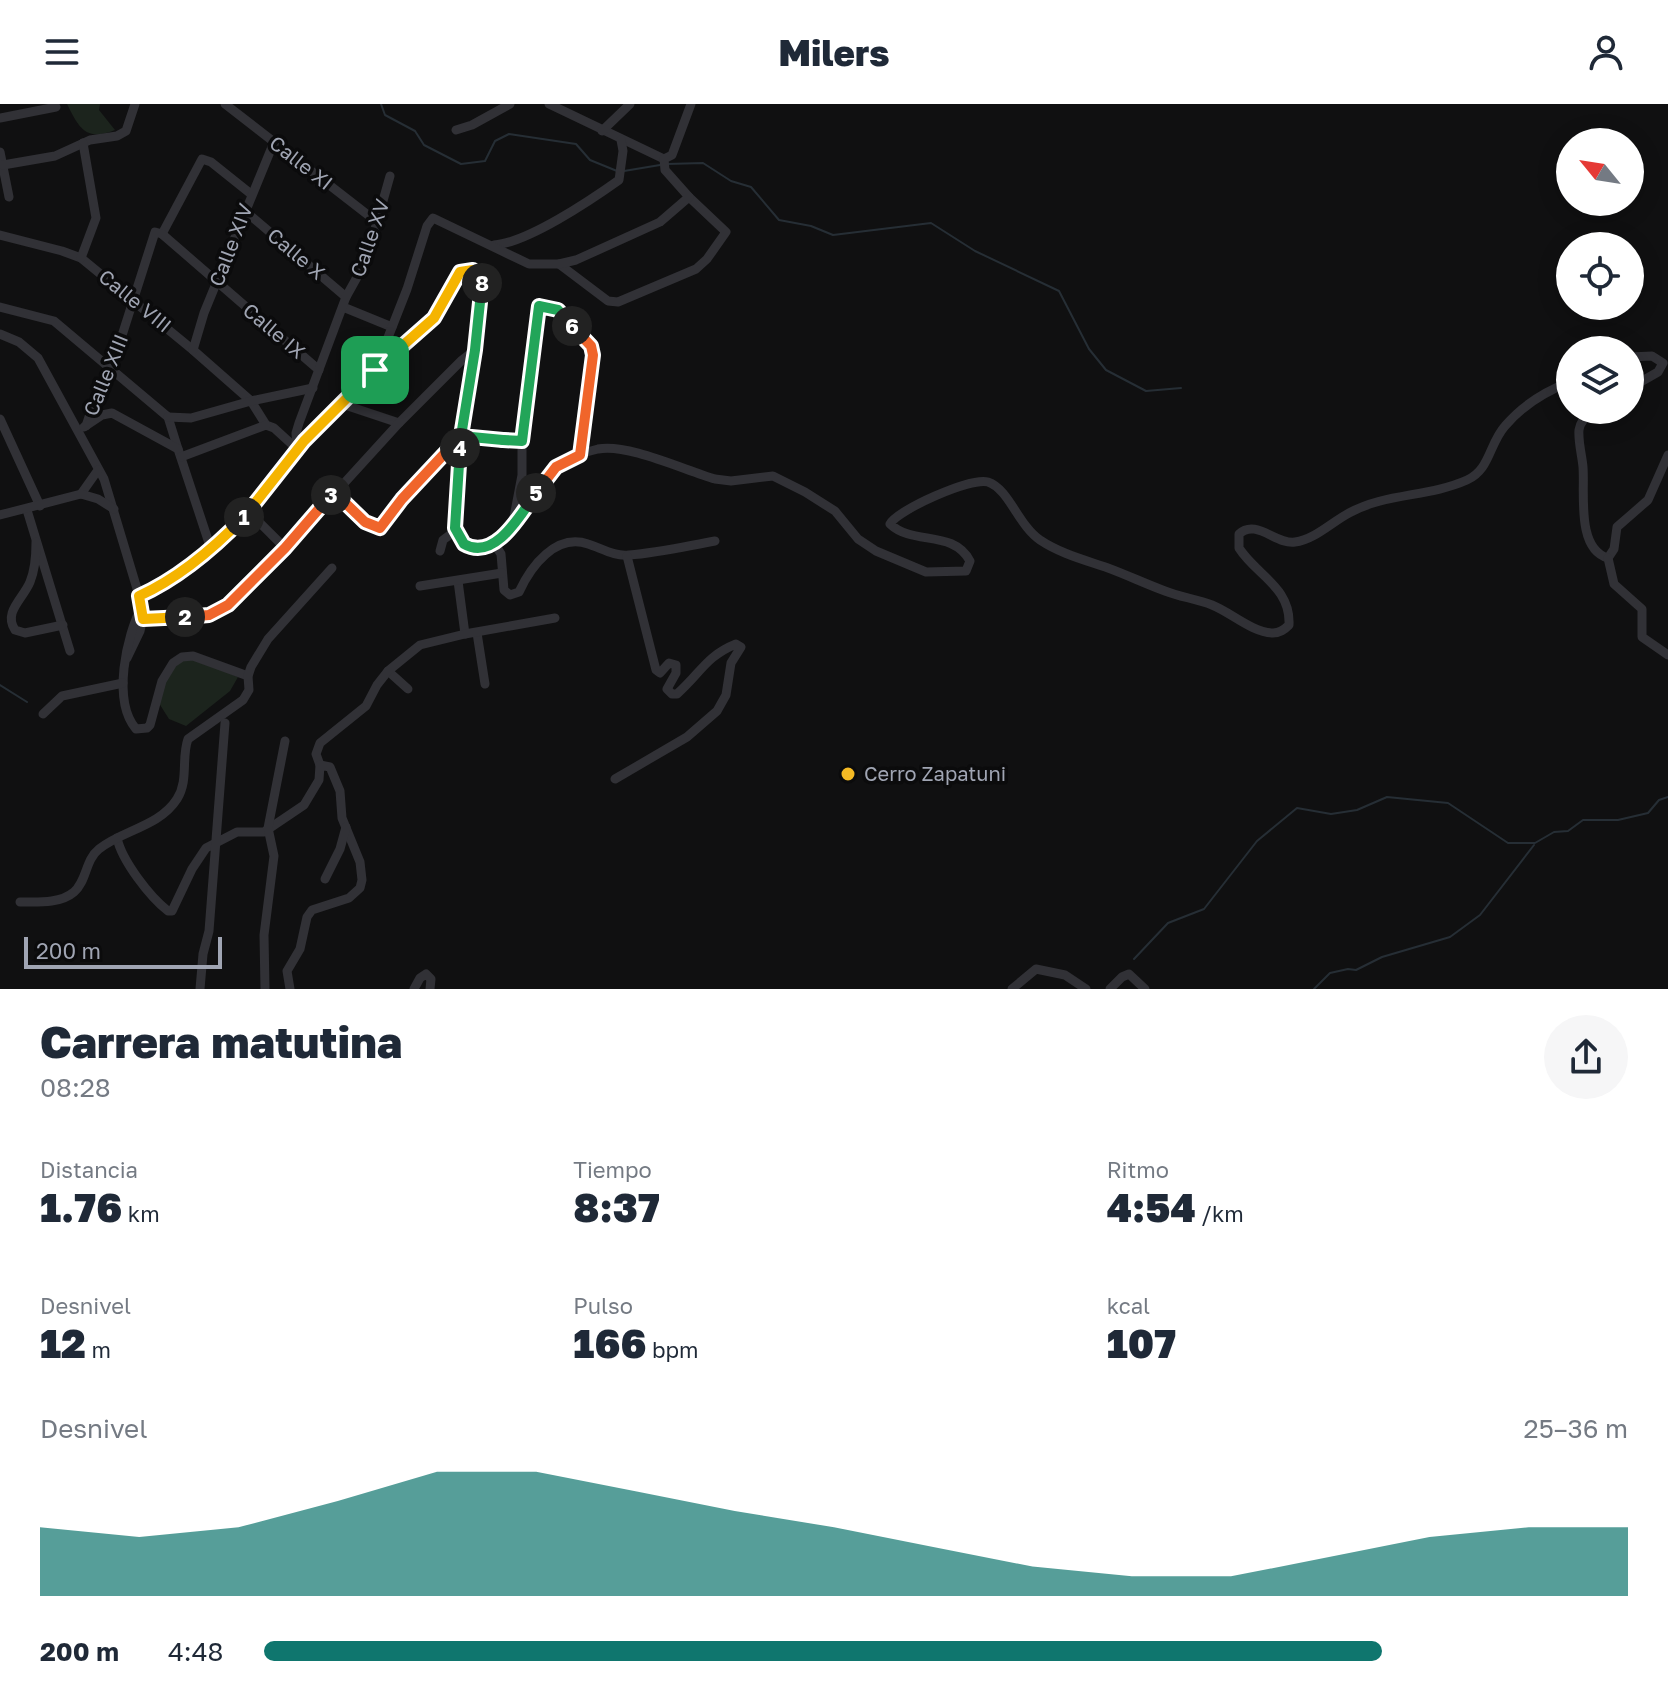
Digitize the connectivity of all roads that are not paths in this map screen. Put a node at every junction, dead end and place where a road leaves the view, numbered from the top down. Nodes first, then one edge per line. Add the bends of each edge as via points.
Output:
1 (135, 104) edge
2 (225, 104) edge
3 (486, 104) edge
4 (510, 104) edge
5 (549, 104) edge
6 (630, 104) edge
7 (691, 104) edge
8 (56, 107) dead end
9 (496, 110) junction
10 (0, 118) edge
11 (456, 130) dead end
12 (602, 131) junction
13 (621, 140) junction
14 (274, 142) junction
15 (83, 143) junction
16 (0, 152) edge
17 (664, 163) junction
18 (3, 165) junction
19 (390, 176) dead end
20 (251, 194) junction
21 (9, 197) dead end
22 (689, 197) junction
23 (245, 211) junction
24 (377, 222) junction
25 (158, 233) junction
26 (0, 235) edge
27 (494, 245) junction
28 (81, 258) junction
29 (559, 264) junction
30 (217, 283) junction
31 (135, 300) junction
32 (345, 302) junction
33 (0, 307) edge
34 (392, 327) junction
35 (0, 334) edge
36 (193, 350) junction
37 (475, 350) junction
38 (1644, 356) edge
39 (111, 370) junction
40 (319, 370) junction
41 (375, 370) junction
42 (1644, 380) edge
43 (313, 388) junction
44 (1556, 388) edge
45 (246, 403) junction
46 (342, 404) junction
47 (168, 417) junction
48 (0, 419) edge
49 (399, 423) junction
50 (1582, 424) edge
51 (266, 425) junction
52 (82, 430) junction
53 (461, 436) junction
54 (522, 441) junction
55 (297, 449) junction
56 (180, 453) junction
57 (580, 455) junction
58 (1668, 455) edge
59 (98, 470) junction
60 (334, 492) junction
61 (81, 494) junction
62 (40, 506) junction
63 (27, 510) junction
64 (115, 510) junction
65 (249, 512) junction
66 (0, 515) edge
67 (510, 528) junction
68 (455, 531) junction
69 (35, 539) junction
70 (715, 541) dead end
71 (494, 543) junction
72 (285, 548) junction
73 (211, 549) junction
74 (440, 551) dead end
75 (627, 556) junction
76 (1608, 558) junction
77 (332, 568) dead end
78 (502, 573) junction
79 (458, 581) junction
80 (420, 586) dead end
81 (141, 601) junction
82 (555, 618) dead end
83 (143, 619) junction
84 (63, 625) junction
85 (477, 633) junction
86 (465, 634) junction
87 (70, 651) dead end
88 (1668, 655) edge
89 (127, 658) junction
90 (388, 671) junction
91 (248, 676) junction
92 (123, 683) junction
93 (485, 684) dead end
94 (408, 689) dead end
95 (43, 714) dead end
96 (225, 723) dead end
97 (285, 741) dead end
98 (320, 765) junction
99 (615, 779) dead end
100 (346, 826) junction
101 (268, 828) junction
102 (117, 838) junction
103 (214, 845) junction
104 (325, 879) dead end
105 (20, 902) dead end
106 (200, 989) edge
107 (265, 989) edge
108 (290, 989) edge
109 (414, 989) edge
110 (430, 989) edge
111 (1012, 989) edge
112 (1086, 989) edge
113 (1110, 989) edge
114 (1145, 989) edge

1 - 15 street via 126,131
2 - 14 street, Calle XI
3 - 9 street
4 - 9 street
5 - 12 street
6 - 12 street
7 - 17 street
8 - 10 street
9 - 11 street
12 - 13 street
13 - 17 street
13 - 27 street via 619,180 520,238
14 - 20 street, Calle XIV
14 - 24 street, Calle XI
15 - 18 street via 55,156
15 - 28 street via 96,218
16 - 18 street
17 - 22 street
18 - 21 street
19 - 24 street, Calle XV
20 - 23 street, Calle XIV
20 - 25 street via 202,159
22 - 29 street via 660,222
22 - 29 street via 726,232 703,262 675,280 608,301
23 - 30 street, Calle XIV
23 - 32 street, Calle X
24 - 32 street, Calle XV via 366,261
25 - 30 street, Calle IX
25 - 31 street, Calle XIII
26 - 28 street, Calle VIII
27 - 29 street via 529,264
27 - 34 street via 433,218
28 - 31 street, Calle VIII
30 - 36 street, Calle XIV
30 - 40 street, Calle IX
31 - 36 street, Calle VIII
31 - 39 street, Calle XIII
32 - 34 street, Calle X
32 - 40 street, Calle XV
33 - 39 street via 54,321
34 - 41 street
35 - 52 street via 38,358
36 - 45 street, Calle VIII
37 - 41 street via 482,280 468,269 457,276 434,318
37 - 49 street
37 - 53 street
38 - 42 street via 1663,363
39 - 47 street
39 - 52 street, Calle XIII
40 - 43 street, Calle XV
41 - 46 street
43 - 45 street
43 - 55 street, Calle XV via 296,433
44 - 57 street via 1513,419 1498,436 1481,472 1470,479 1379,501 1297,542 1244,529 1239,548 1280,591 1287,607 1289,625 1274,633 1215,606 1053,548 1027,530 1005,495 990,483 964,483 891,520 904,534 960,547 970,561 966,571 926,572 876,551 835,511 773,476 715,479 619,447
45 - 47 street via 191,418
45 - 51 street, Calle VIII
46 - 49 street
46 - 55 street
47 - 56 street
48 - 62 street
49 - 60 street
50 - 76 street via 1584,516 1592,544
51 - 55 street
51 - 56 street
52 - 56 street via 112,413
52 - 59 street
53 - 54 street
53 - 60 street via 380,528 365,522
53 - 68 street
54 - 57 street via 539,306 562,313 591,346
54 - 67 street via 522,475
55 - 65 street
56 - 73 street
57 - 67 street via 556,467
58 - 76 street via 1652,494 1617,527
59 - 61 street
59 - 64 street
60 - 72 street
61 - 62 street
61 - 64 street
62 - 63 street
63 - 66 street
63 - 69 street
64 - 81 street
65 - 72 street
65 - 73 street
67 - 71 street
68 - 71 street via 470,547
68 - 74 street via 443,540
69 - 84 street
69 - 84 street via 32,575 11,614 11,625 25,633
70 - 75 street
71 - 78 street
72 - 83 street via 220,612
73 - 81 street
75 - 78 street via 567,542 550,551 527,573 519,592 510,595 505,593
75 - 99 street via 656,670 676,665 667,689 672,694 696,677 708,658 736,644 741,647 717,711 687,737
76 - 88 street via 1614,584 1642,609 1642,637
77 - 91 street via 274,631
78 - 79 street
79 - 80 street
79 - 86 street
81 - 83 street
81 - 89 street
82 - 85 street
83 - 89 street
84 - 87 street
85 - 86 street
85 - 93 street
86 - 90 street via 420,645
89 - 92 street
90 - 94 street
90 - 98 street via 366,706 320,743
91 - 92 street via 193,656 182,657 167,671 150,725 140,730 130,720
91 - 102 street via 243,700 188,739 177,799 135,832
92 - 95 street via 62,696
96 - 103 street
97 - 101 street
98 - 100 street via 332,770
98 - 101 street via 319,780 304,805
100 - 104 street
100 - 108 street via 363,872 360,888 307,917 300,949 287,971
101 - 103 street via 237,832
101 - 107 street via 274,856 264,935
102 - 103 street via 120,853 168,911 206,848
102 - 105 street via 95,852 75,891 61,899
103 - 106 street
109 - 110 street via 426,974
111 - 112 street via 1036,969 1065,975
113 - 114 street via 1129,974

